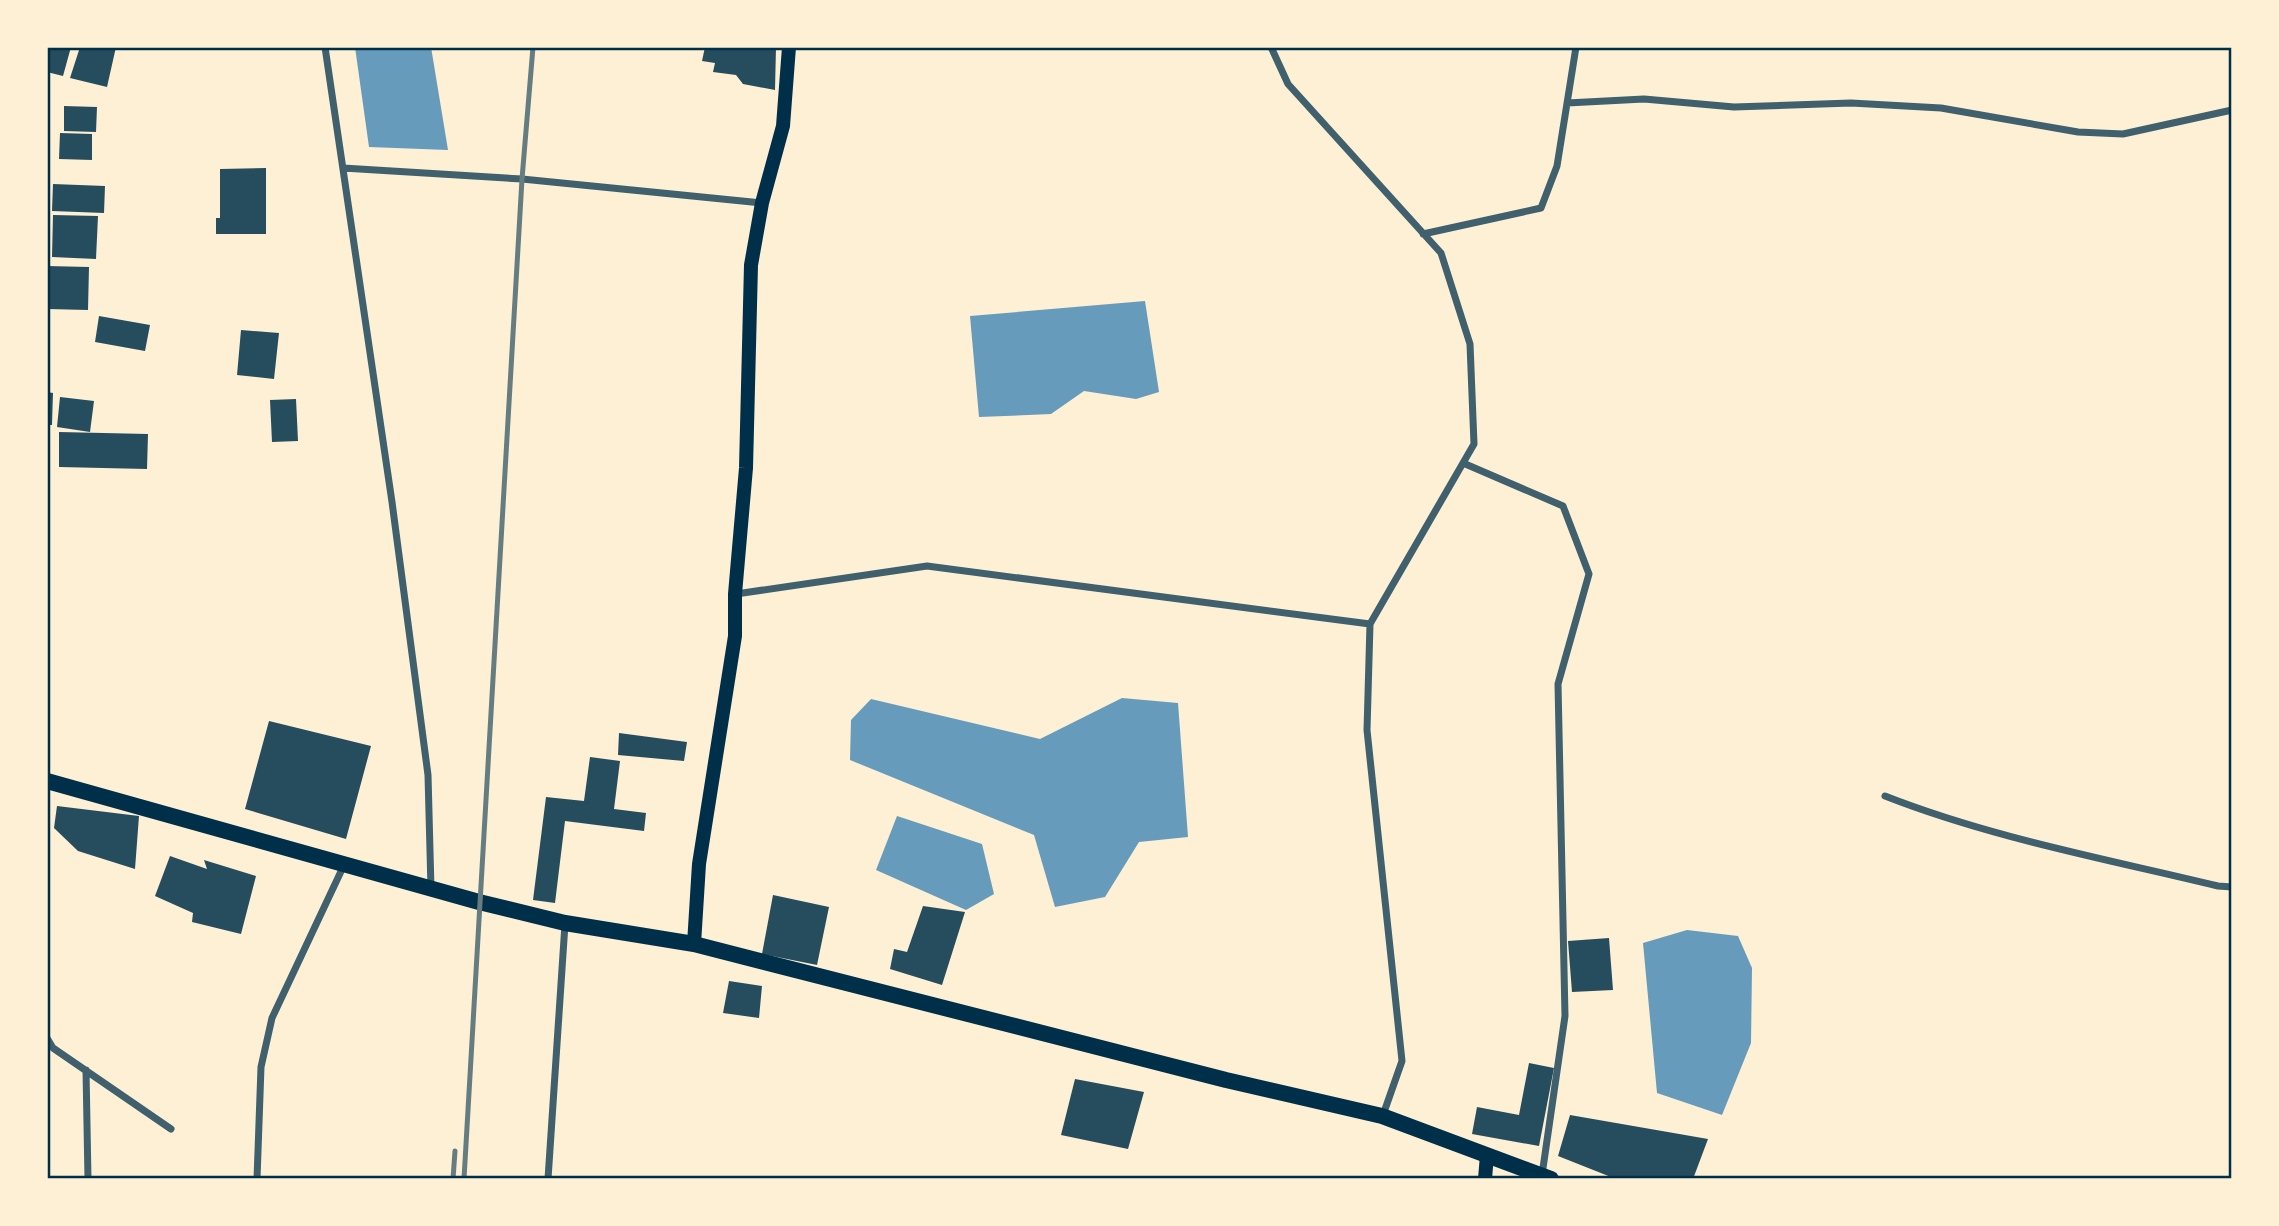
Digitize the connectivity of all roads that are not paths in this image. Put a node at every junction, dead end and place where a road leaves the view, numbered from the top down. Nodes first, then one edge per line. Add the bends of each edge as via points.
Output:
1 (325, 47) edge
2 (789, 47) edge
3 (1271, 47) edge
4 (1576, 47) edge
5 (1567, 103) junction
6 (2232, 110) edge
7 (343, 168) junction
8 (762, 204) junction
9 (1423, 234) junction
10 (1463, 464) junction
11 (735, 594) junction
12 (1370, 624) junction
13 (47, 781) edge
14 (1885, 796) dead end
15 (345, 864) junction
16 (2232, 887) edge
17 (431, 889) junction
18 (565, 923) junction
19 (694, 944) junction
20 (47, 1038) edge
21 (86, 1070) junction
22 (1382, 1116) junction
23 (172, 1129) dead end
24 (1487, 1155) junction
25 (1546, 1177) edge
26 (88, 1179) edge
27 (257, 1179) edge
28 (548, 1179) edge
29 (1485, 1179) edge

1 - 7 street
2 - 8 main road via 783,126
3 - 9 street via 1288,84
4 - 5 street
5 - 6 street via 1644,99 1734,107 1851,103 1941,108 2078,132 2123,134
5 - 9 street via 1557,166 1541,208
7 - 8 street via 522,179
7 - 17 street via 428,775
8 - 11 main road via 751,265 746,468
9 - 10 street via 1441,253 1471,344 1474,444
10 - 12 street
10 - 25 street via 1563,506 1589,574 1558,684 1564,1016
11 - 12 street via 927,566
11 - 19 main road via 736,636 699,864
12 - 22 street via 1367,730 1402,1061
13 - 15 main road
14 - 16 street via 2041,844
15 - 17 main road
15 - 27 street via 272,1018 261,1067
17 - 18 main road
18 - 19 main road
18 - 28 street
19 - 22 main road
20 - 21 street via 53,1048
21 - 23 street
21 - 26 street
22 - 24 main road
24 - 25 main road
24 - 29 main road

